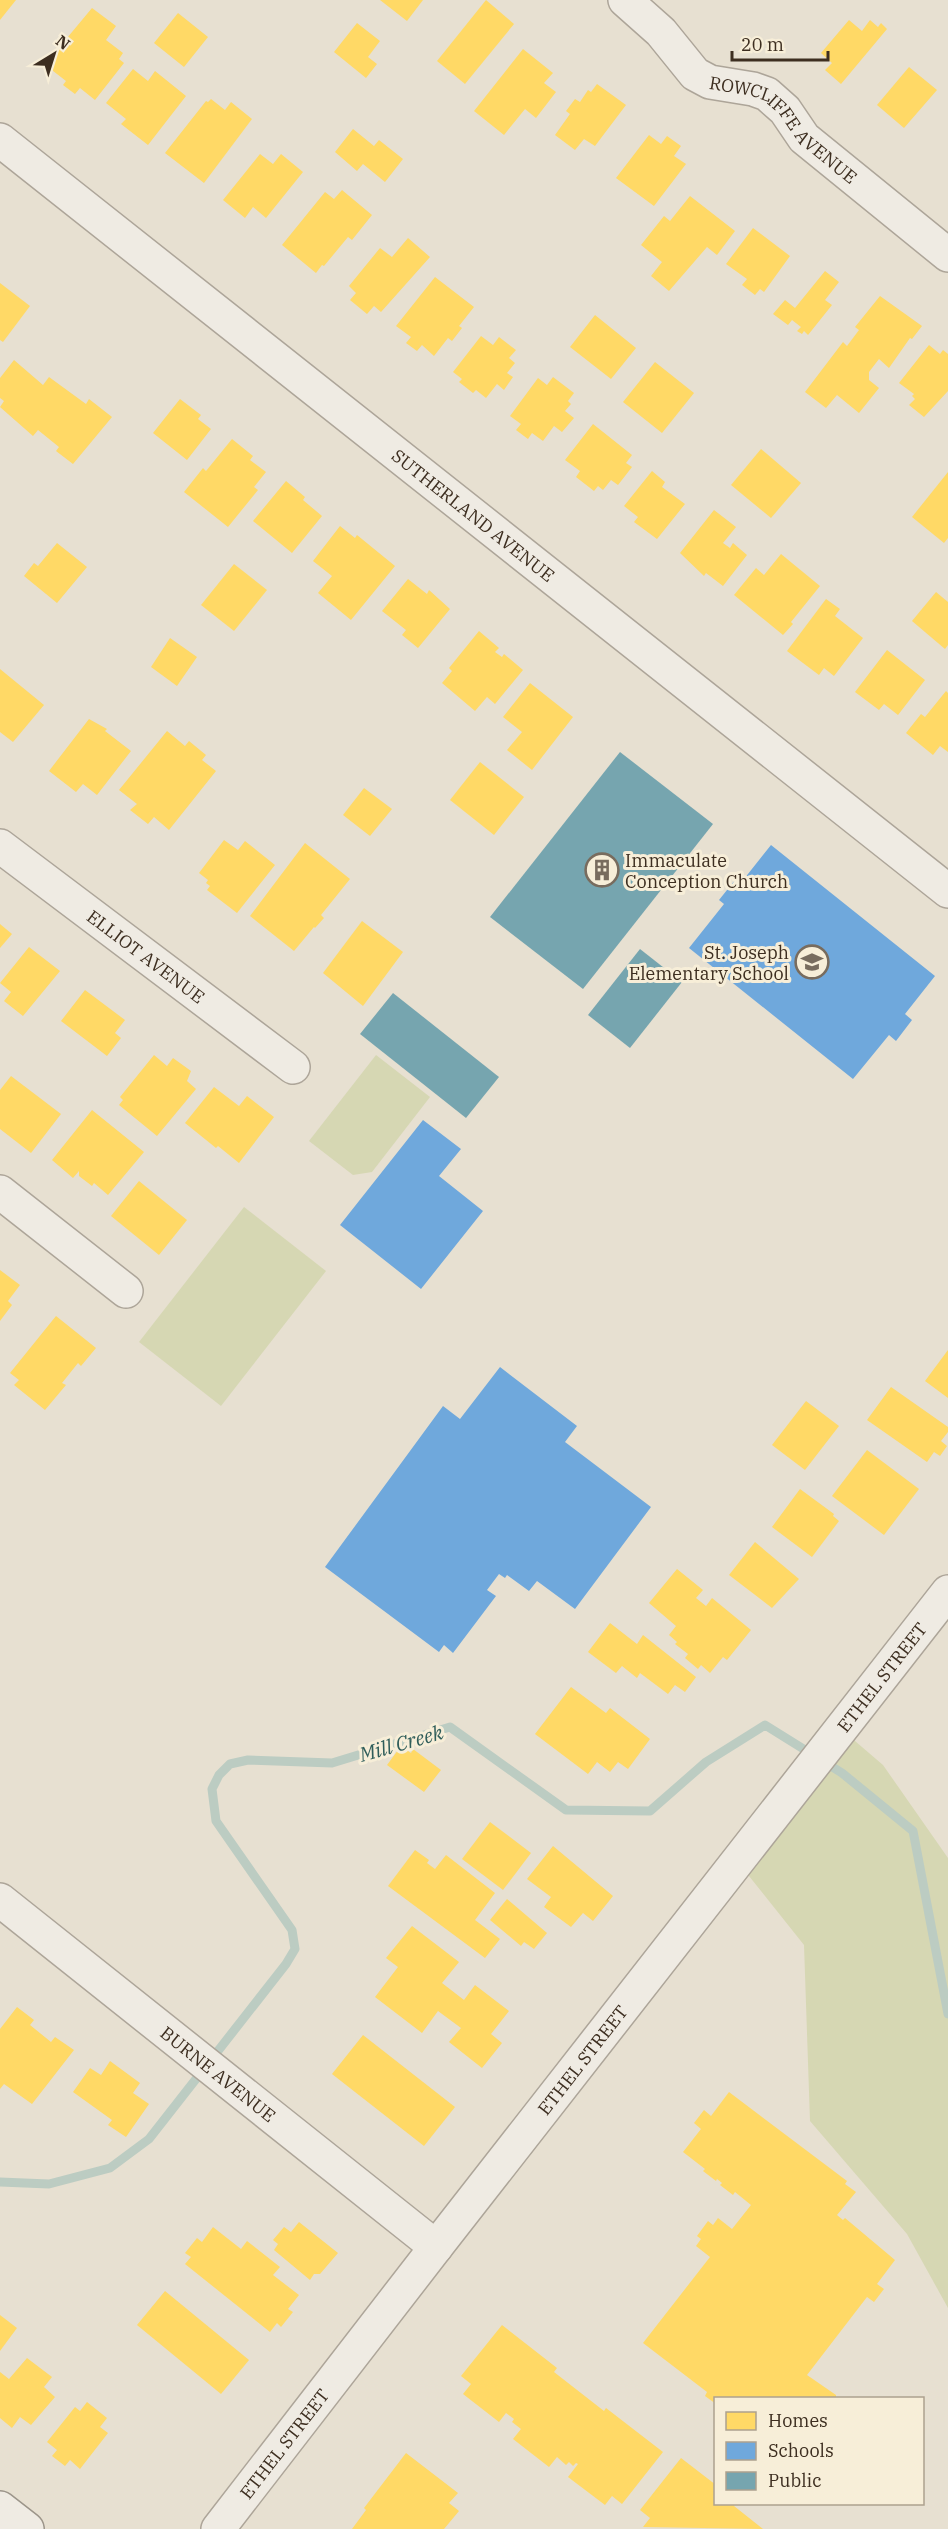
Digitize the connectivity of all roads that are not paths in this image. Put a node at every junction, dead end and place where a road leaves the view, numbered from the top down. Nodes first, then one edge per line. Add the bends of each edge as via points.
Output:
1 (625, 0) edge
2 (0, 140) edge
3 (948, 255) edge
4 (0, 846) edge
5 (948, 891) edge
6 (293, 1067) dead end
7 (0, 1192) edge
8 (126, 1291) dead end
9 (948, 1592) edge
10 (0, 1900) edge
11 (436, 2247) junction
12 (0, 2508) edge
13 (27, 2529) edge
14 (218, 2529) edge

1 - 3 street, ROWCLIFFE AVENUE via 661,32 695,74 710,82 767,94 817,150
2 - 5 street, SUTHERLAND AVENUE
4 - 6 street, ELLIOT AVENUE
7 - 8 street
9 - 11 street, ETHEL STREET
10 - 11 street, BURNE AVENUE
11 - 14 street, ETHEL STREET
12 - 13 street

